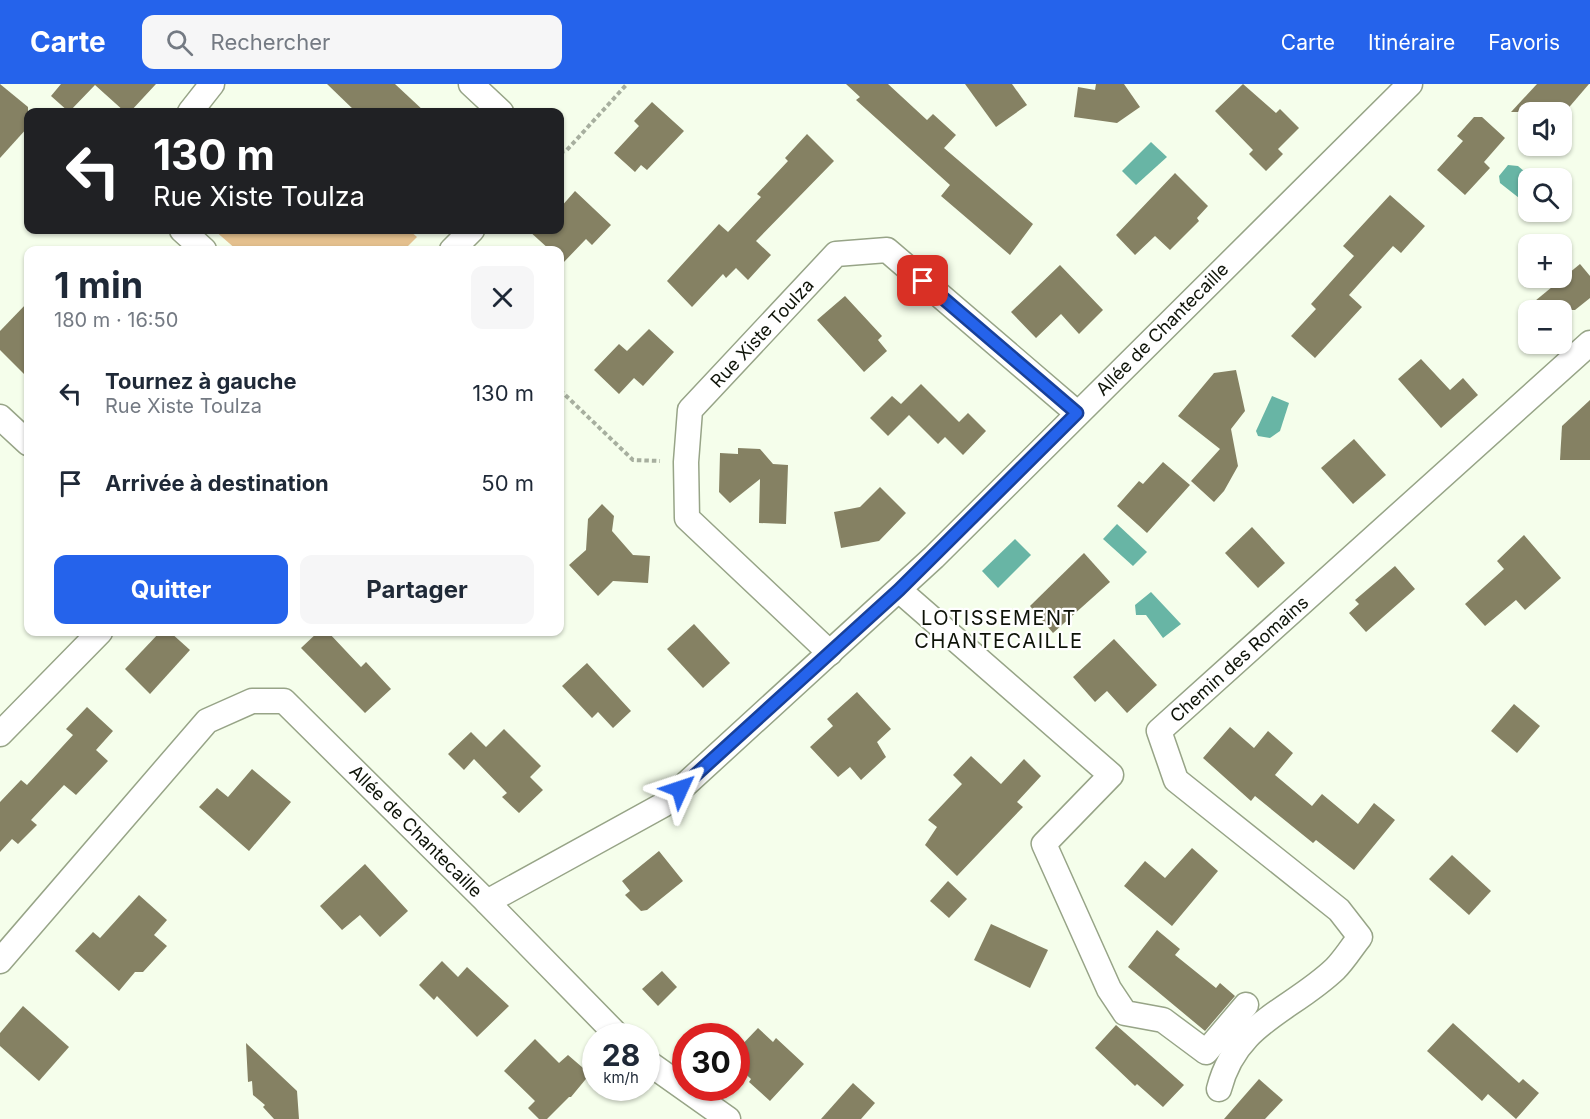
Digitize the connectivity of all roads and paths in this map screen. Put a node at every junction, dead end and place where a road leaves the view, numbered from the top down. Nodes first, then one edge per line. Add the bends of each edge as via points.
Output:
1 (212, 84) edge
2 (471, 84) edge
3 (627, 84) edge
4 (1410, 84) edge
5 (193, 108) edge
6 (497, 108) edge
7 (564, 151) edge
8 (187, 234) edge
9 (468, 234) edge
10 (200, 246) edge
11 (456, 246) edge
12 (1590, 343) edge
13 (564, 394) edge
14 (1077, 413) junction
15 (0, 417) edge
16 (24, 439) edge
17 (686, 462) junction
18 (899, 590) junction
19 (96, 636) edge
20 (830, 652) junction
21 (0, 734) edge
22 (487, 902) junction
23 (0, 961) edge
24 (1245, 1005) dead end
25 (605, 1023) edge
26 (660, 1071) edge
27 (1219, 1089) dead end
28 (728, 1119) edge

1 - 5 street
2 - 6 street
3 - 7 path
4 - 14 street, Allée de Chantecaille
8 - 10 street
9 - 11 street
12 - 27 street, Chemin des Romains via 1159,731 1176,780 1340,909 1360,937 1335,969 1261,1023 1225,1065
13 - 17 path via 633,460
14 - 17 street, Rue Xiste Toulza via 886,250 836,254 690,410
14 - 18 street, Allée de Chantecaille
15 - 16 street
17 - 20 street, Rue Xiste Toulza via 687,518
18 - 20 street, Allée de Chantecaille
18 - 24 street via 1111,775 1044,843 1109,989 1125,1014 1162,1020 1206,1052
19 - 21 street
20 - 22 street, Allée de Chantecaille via 663,805
22 - 23 street, Allée de Chantecaille via 284,701 252,701 207,722
22 - 25 street
26 - 28 street

